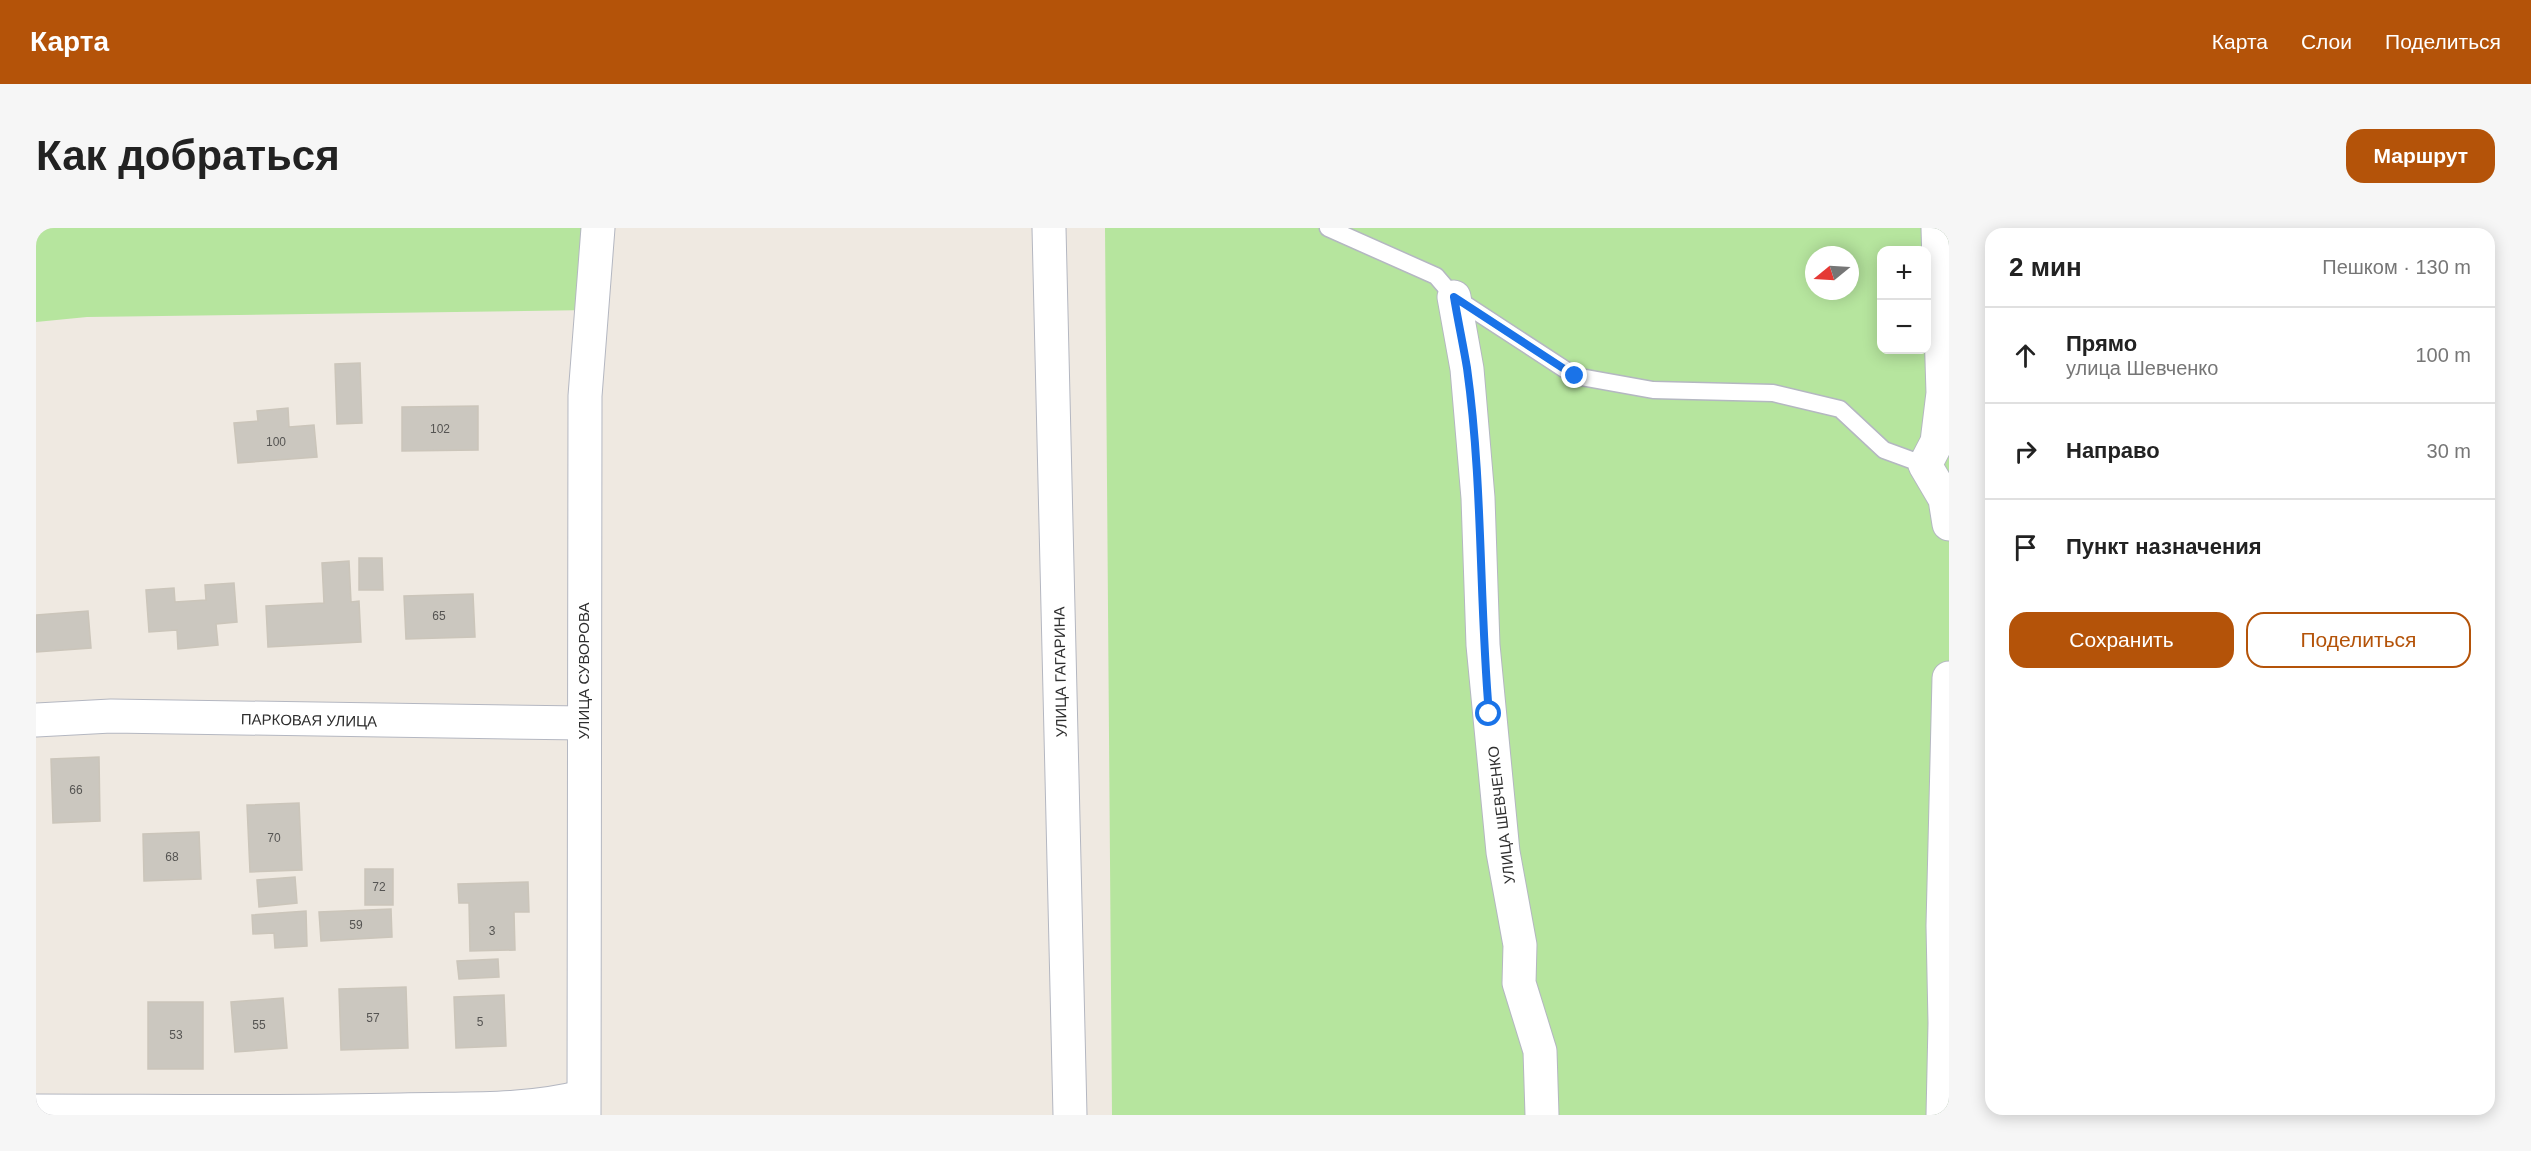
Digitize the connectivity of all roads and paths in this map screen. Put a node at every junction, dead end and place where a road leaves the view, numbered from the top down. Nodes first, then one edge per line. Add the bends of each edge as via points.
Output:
1 (598, 228) edge
2 (1049, 228) edge
3 (1328, 228) edge
4 (1938, 228) edge
5 (1454, 297) junction
6 (1925, 465) junction
7 (1949, 524) edge
8 (1949, 678) edge
9 (36, 720) edge
10 (583, 723) junction
11 (1947, 1005) edge
12 (583, 1106) edge
13 (36, 1111) edge
14 (1070, 1115) edge
15 (1542, 1115) edge
16 (1943, 1115) edge

1 - 10 street, УЛИЦА СУВОРОВА via 585,396
2 - 14 street, УЛИЦА ГАГАРИНА
3 - 5 lane via 1436,276
4 - 6 street via 1943,393 1937,442
5 - 6 lane via 1575,376 1653,390 1773,393 1840,409 1884,450
5 - 15 street, УЛИЦА ШЕВЧЕНКО via 1469,392 1478,498 1483,645 1503,852 1520,945 1519,983 1540,1051
6 - 7 street via 1945,499
8 - 11 street via 1943,926
9 - 10 street, ПАРКОВАЯ УЛИЦА via 111,716
10 - 12 street, УЛИЦА СУВОРОВА
11 - 16 street
12 - 13 street via 557,1103 376,1110

